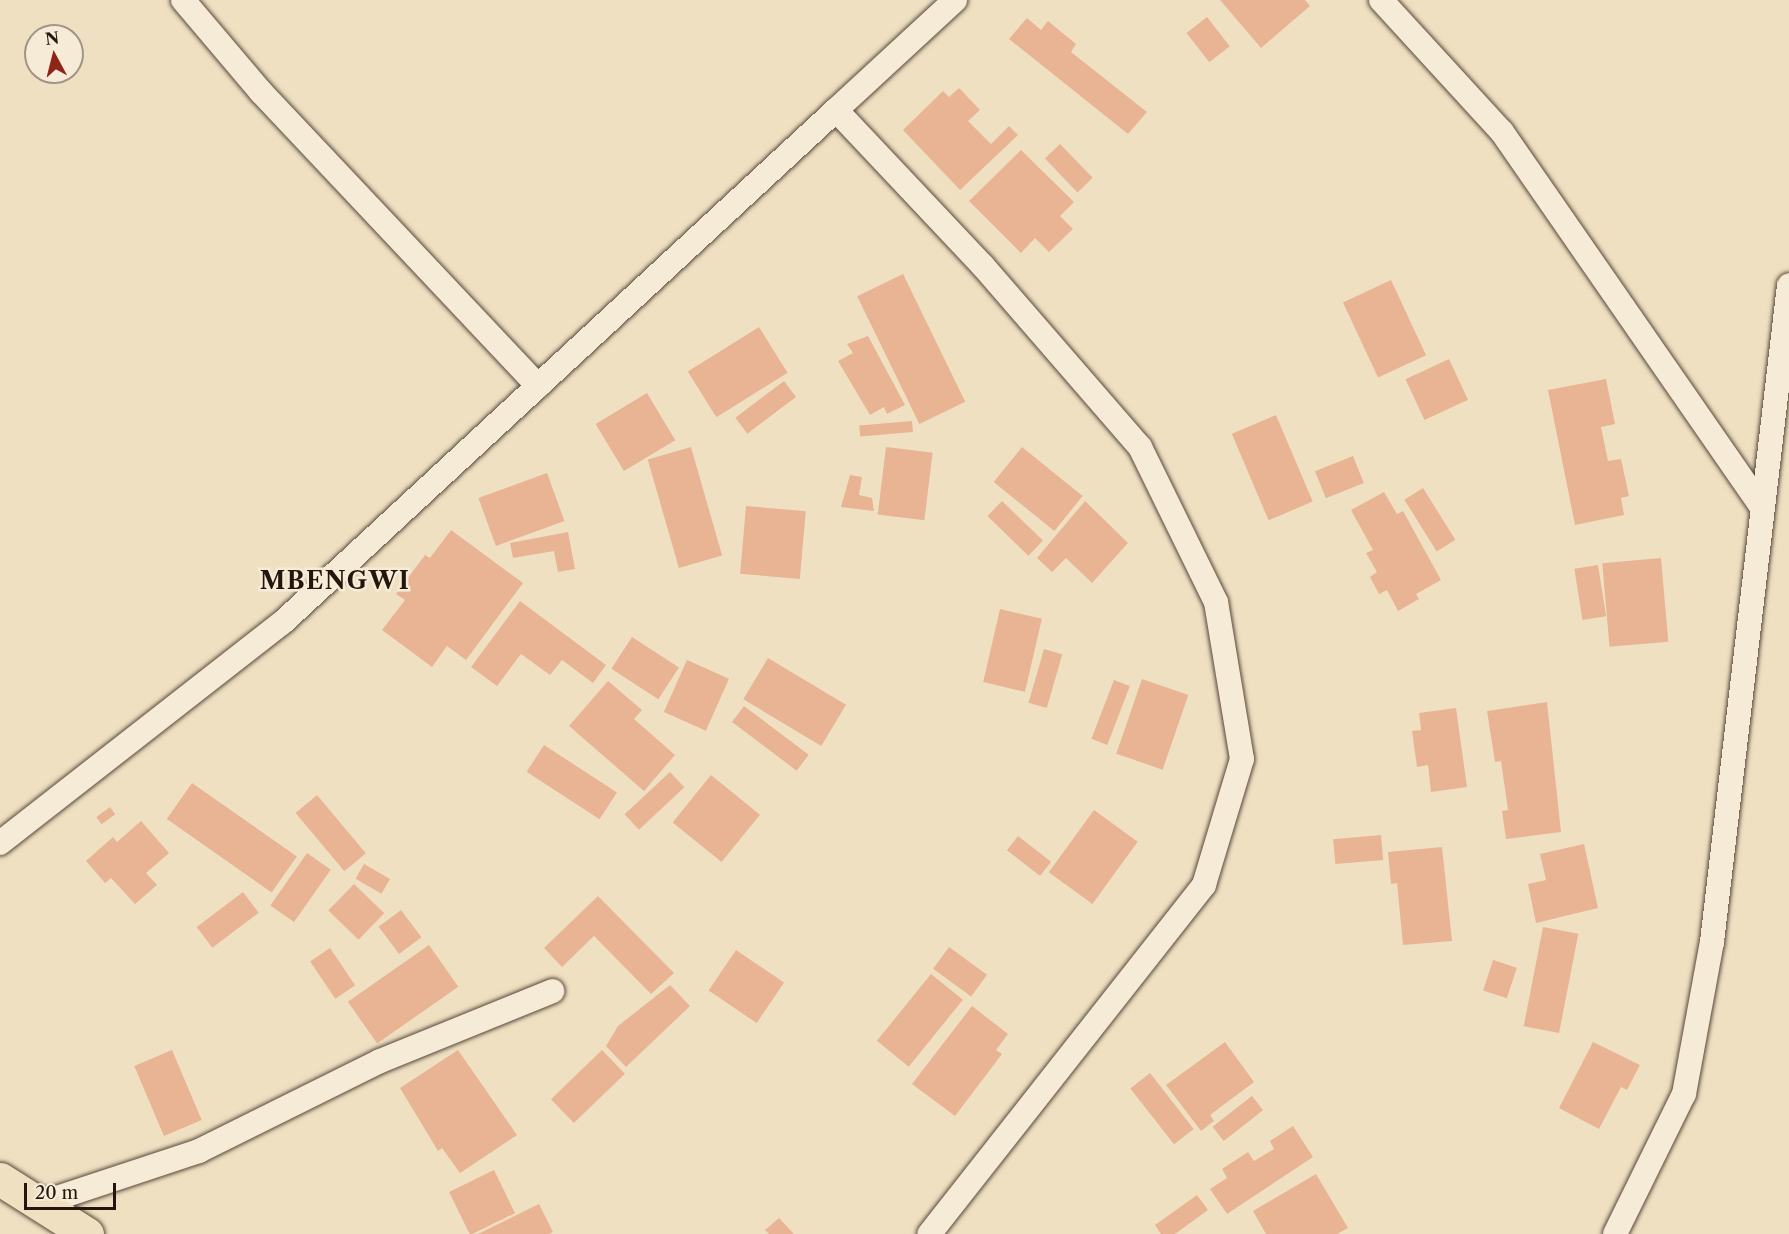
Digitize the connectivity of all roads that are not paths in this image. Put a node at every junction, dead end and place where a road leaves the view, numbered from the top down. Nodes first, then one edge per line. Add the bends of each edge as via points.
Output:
1 (183, 0) edge
2 (955, 0) edge
3 (1381, 0) edge
4 (836, 110) junction
5 (1789, 286) edge
6 (538, 386) junction
7 (1761, 506) junction
8 (0, 843) edge
9 (552, 991) dead end
10 (0, 1179) edge
11 (39, 1204) junction
12 (87, 1234) edge
13 (929, 1234) edge
14 (1615, 1234) edge

1 - 6 street via 261,92
2 - 4 street
3 - 7 street via 1502,132
4 - 6 street
4 - 13 street via 982,266 1140,447 1216,602 1242,759 1204,885
5 - 7 street
6 - 8 street via 282,623
7 - 14 street via 1713,931 1684,1094
9 - 11 street via 380,1061 199,1151
10 - 11 main road
11 - 12 main road

